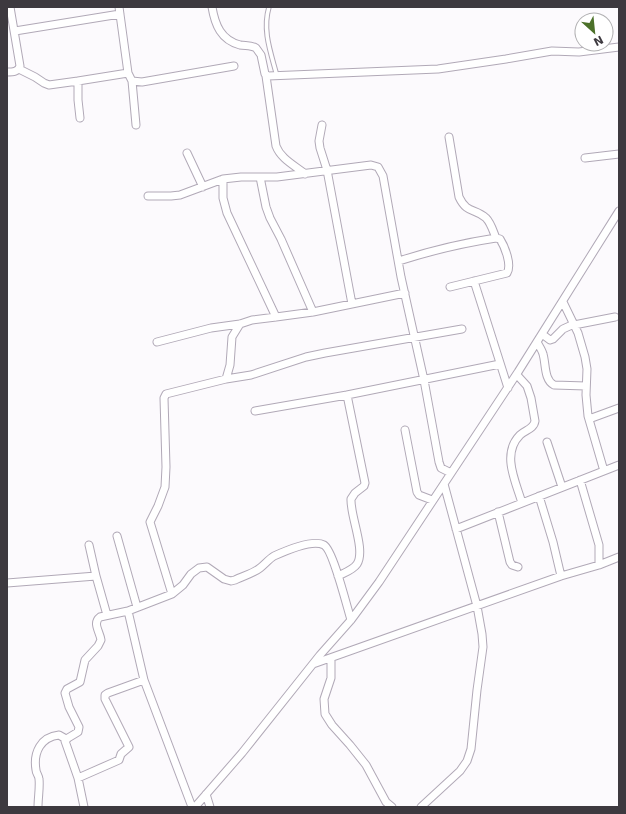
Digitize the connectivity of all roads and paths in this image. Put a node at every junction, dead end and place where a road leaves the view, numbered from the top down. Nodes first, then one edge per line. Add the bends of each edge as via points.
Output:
1 (10, 7) edge
2 (212, 7) edge
3 (269, 7) edge
4 (119, 10) edge
5 (15, 31) junction
6 (619, 47) edge
7 (234, 66) dead end
8 (19, 70) junction
9 (7, 72) edge
10 (128, 73) junction
11 (266, 76) junction
12 (277, 76) junction
13 (78, 81) junction
14 (132, 81) junction
15 (80, 118) dead end
16 (136, 125) dead end
17 (322, 125) dead end
18 (449, 137) dead end
19 (187, 153) dead end
20 (619, 154) edge
21 (585, 158) dead end
22 (327, 170) junction
23 (305, 174) junction
24 (260, 177) junction
25 (223, 179) junction
26 (203, 187) junction
27 (148, 196) dead end
28 (619, 212) edge
29 (496, 238) junction
30 (399, 261) junction
31 (474, 281) junction
32 (450, 287) dead end
33 (405, 293) junction
34 (563, 302) junction
35 (352, 304) junction
36 (313, 312) junction
37 (276, 317) junction
38 (615, 317) dead end
39 (240, 324) junction
40 (574, 325) junction
41 (462, 329) dead end
42 (542, 334) junction
43 (414, 338) junction
44 (157, 342) dead end
45 (538, 342) junction
46 (500, 364) junction
47 (517, 375) junction
48 (226, 379) junction
49 (424, 380) junction
50 (586, 386) junction
51 (508, 388) junction
52 (347, 395) junction
53 (619, 408) edge
54 (254, 411) dead end
55 (589, 419) junction
56 (405, 430) dead end
57 (547, 442) dead end
58 (619, 465) edge
59 (604, 471) junction
60 (451, 473) junction
61 (580, 480) junction
62 (444, 484) junction
63 (562, 487) junction
64 (539, 496) junction
65 (432, 500) junction
66 (522, 503) junction
67 (498, 512) junction
68 (456, 529) junction
69 (117, 536) dead end
70 (89, 545) dead end
71 (619, 557) edge
72 (599, 565) junction
73 (518, 567) dead end
74 (96, 576) junction
75 (338, 576) junction
76 (561, 576) junction
77 (7, 583) edge
78 (172, 594) junction
79 (477, 606) junction
80 (137, 607) junction
81 (128, 611) junction
82 (107, 615) junction
83 (351, 620) junction
84 (331, 658) junction
85 (313, 664) junction
86 (144, 680) junction
87 (66, 739) junction
88 (78, 778) junction
89 (206, 794) junction
90 (38, 807) edge
91 (84, 807) edge
92 (192, 807) edge
93 (195, 807) edge
94 (210, 807) edge
95 (392, 807) edge
96 (421, 807) edge

1 - 5 street
2 - 11 street via 217,27 224,37 236,44 254,46 259,51
3 - 12 lane via 266,30
4 - 5 street
4 - 10 street
5 - 8 street
6 - 12 street via 579,52 552,51 438,69
7 - 14 street via 142,82
8 - 9 street
8 - 13 street via 48,85
10 - 13 street
10 - 14 street
11 - 12 street
11 - 23 street via 276,146 284,158
13 - 15 street
14 - 16 street
17 - 22 street via 319,141
18 - 29 street via 459,198 469,210 488,220
19 - 26 street
20 - 21 street
22 - 23 street
22 - 30 street via 371,165 378,167 383,176
22 - 35 street
23 - 24 street
24 - 25 street
24 - 36 street via 268,212
25 - 26 street
25 - 37 street via 223,198 227,213
26 - 27 street via 176,195
28 - 34 street
29 - 30 street
29 - 31 street via 502,242 509,269 505,274
30 - 33 street
31 - 32 street
31 - 46 street
33 - 35 street
33 - 43 street
34 - 40 street
34 - 42 street
35 - 36 street
36 - 37 street
37 - 39 street
38 - 40 street
39 - 44 street via 211,328
39 - 48 street via 232,337
40 - 42 street via 563,329 553,339 548,339
40 - 50 street via 585,356
41 - 43 street
42 - 45 street
43 - 48 street via 312,356 251,375
43 - 49 street
45 - 47 street
45 - 50 street via 544,355 550,383
46 - 49 street
46 - 51 street
47 - 51 street
47 - 66 street via 528,386 535,421 532,428 519,436 510,457
48 - 78 street via 169,392 164,398 165,487 150,522
49 - 52 street
49 - 60 street via 439,462 441,468
50 - 55 street
51 - 60 street
52 - 54 street
52 - 75 street via 365,483 351,500 360,552 357,564
53 - 55 street
55 - 59 street
56 - 65 street via 417,492
57 - 63 street
58 - 59 street
59 - 61 street
60 - 62 street
61 - 63 street
61 - 72 street via 599,545
62 - 65 street
62 - 68 street
63 - 64 street
64 - 66 street
64 - 76 street
65 - 83 street
66 - 67 street
67 - 68 street
67 - 73 street via 510,562
68 - 79 street
69 - 80 street
70 - 74 street
71 - 72 street
72 - 76 street
74 - 77 street
74 - 82 street
75 - 78 street via 329,550 317,543 293,548 274,556 261,567 236,580 227,580 210,568 199,568
75 - 83 street
76 - 79 street
78 - 80 street
79 - 84 street
79 - 96 street via 483,647 471,749 460,772
80 - 81 street
81 - 82 street
81 - 86 street
82 - 87 street via 96,621 100,640 85,660 81,680 65,691 68,707 79,730
83 - 85 street
84 - 85 street
84 - 95 street via 331,678 324,699 325,714 332,726 366,765 386,802
85 - 89 street
86 - 88 street via 105,695 128,749 121,754 119,760
86 - 92 street
87 - 88 street
87 - 90 street via 59,735 48,737 39,748 35,763 39,778
88 - 91 street
89 - 93 street
89 - 94 street

